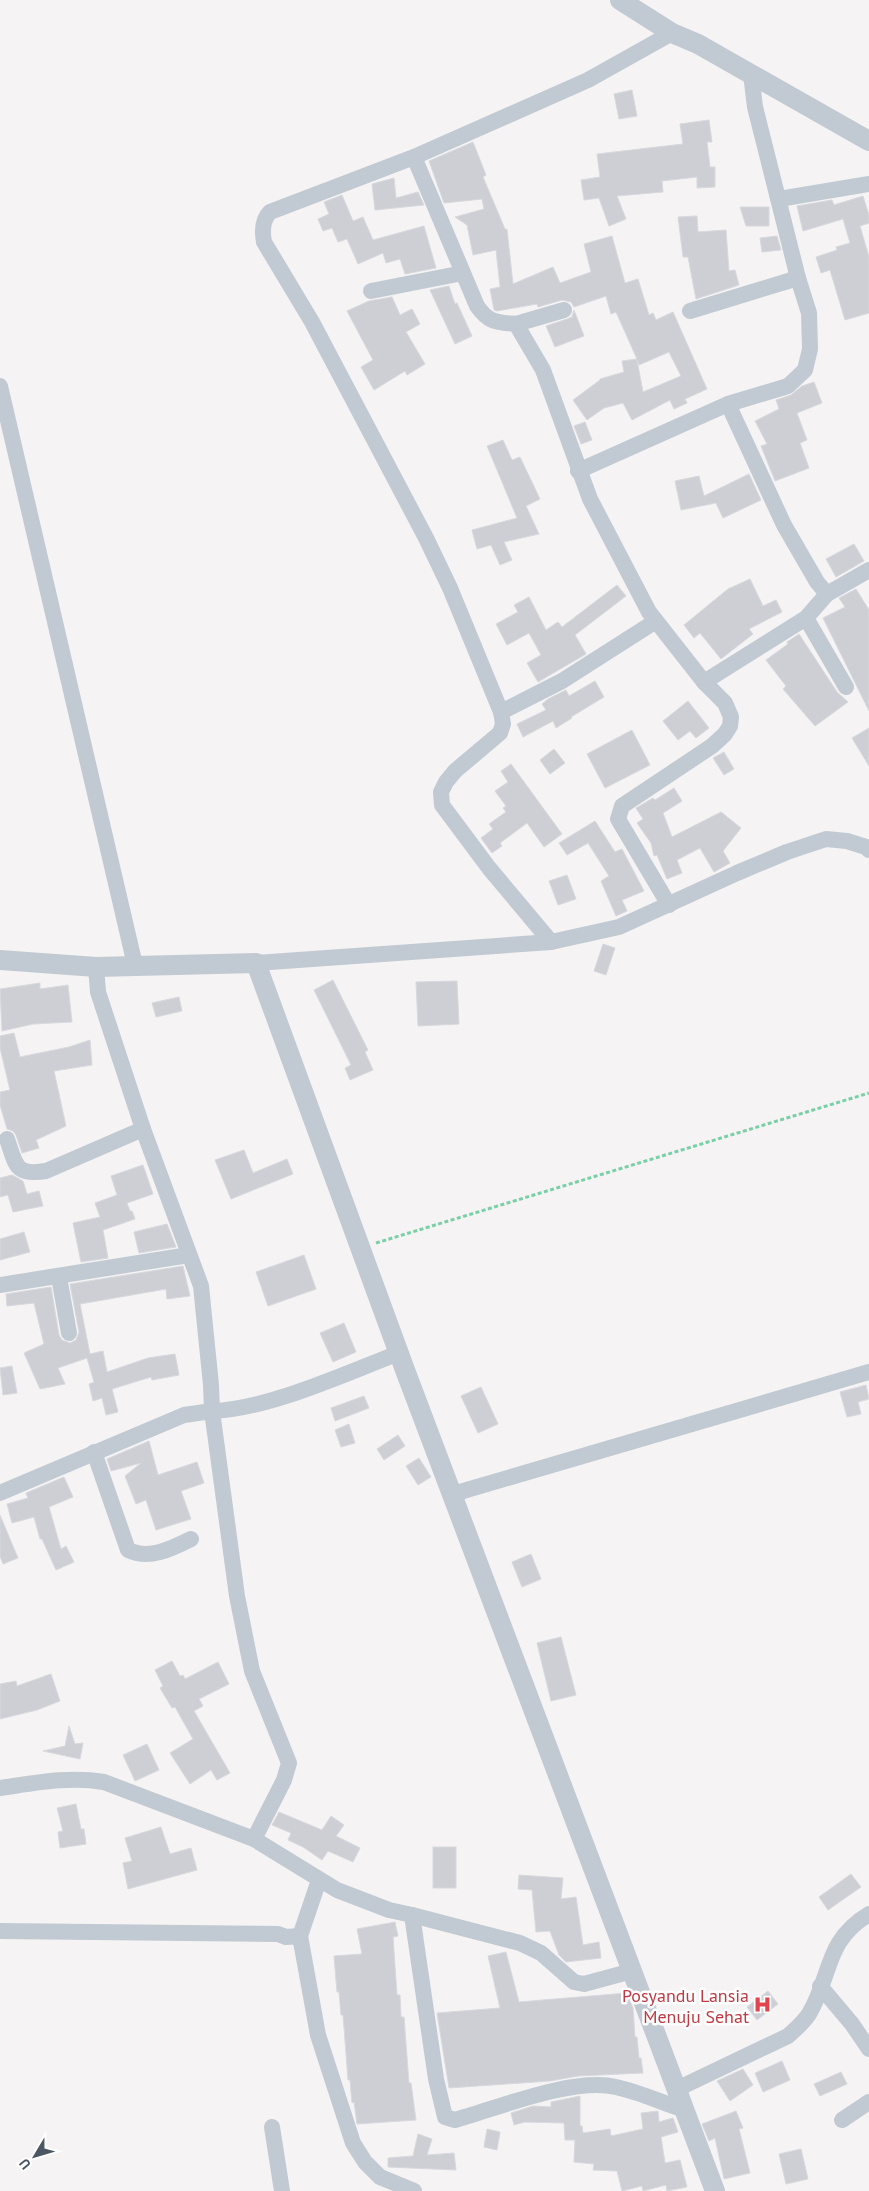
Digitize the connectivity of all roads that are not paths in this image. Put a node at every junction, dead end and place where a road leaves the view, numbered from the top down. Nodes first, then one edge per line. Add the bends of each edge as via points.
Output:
1 (620, 0) edge
2 (672, 32) junction
3 (751, 74) junction
4 (869, 141) edge
5 (414, 157) junction
6 (869, 184) edge
7 (779, 199) junction
8 (463, 272) junction
9 (798, 278) junction
10 (371, 291) dead end
11 (564, 310) dead end
12 (690, 311) dead end
13 (516, 324) junction
14 (0, 386) edge
15 (728, 404) junction
16 (578, 471) junction
17 (869, 570) edge
18 (827, 594) junction
19 (806, 618) junction
20 (656, 621) junction
21 (704, 682) junction
22 (846, 687) dead end
23 (501, 712) junction
24 (869, 850) edge
25 (669, 906) junction
26 (551, 942) junction
27 (0, 960) edge
28 (256, 963) junction
29 (135, 965) junction
30 (96, 967) junction
31 (143, 1129) junction
32 (7, 1139) dead end
33 (189, 1255) junction
34 (59, 1277) junction
35 (0, 1285) edge
36 (69, 1332) dead end
37 (399, 1353) junction
38 (869, 1372) edge
39 (212, 1411) junction
40 (94, 1452) junction
41 (0, 1492) edge
42 (453, 1494) junction
43 (191, 1539) dead end
44 (0, 1788) edge
45 (254, 1839) junction
46 (319, 1880) junction
47 (412, 1914) junction
48 (869, 1914) edge
49 (0, 1931) edge
50 (300, 1936) junction
51 (632, 1971) junction
52 (820, 1986) junction
53 (869, 2049) edge
54 (677, 2089) junction
55 (869, 2102) edge
56 (685, 2110) junction
57 (842, 2120) dead end
58 (272, 2127) dead end
59 (282, 2191) edge
60 (414, 2191) edge
61 (715, 2191) edge

1 - 2 street
2 - 3 street
2 - 5 street via 588,80
3 - 4 street
3 - 7 street
5 - 8 street
5 - 23 street via 270,212 264,217 262,232 264,242 312,322 426,538
6 - 7 street
7 - 9 street
8 - 10 street
8 - 13 street via 484,316 492,321
9 - 12 street
9 - 15 street via 809,313 810,348 805,370 788,386
11 - 13 street
13 - 16 street via 543,370
14 - 29 street
15 - 16 street
15 - 18 street via 784,525
16 - 20 street
17 - 18 street
18 - 19 street
19 - 21 street
19 - 22 street
20 - 21 street
20 - 23 street via 562,681
21 - 25 street via 725,703 731,717 725,734 618,812 618,819
23 - 26 street via 503,724 500,733 446,782 441,792 442,806
24 - 25 street via 847,841 826,839 754,866
25 - 26 street via 618,927
26 - 28 street
27 - 30 street
28 - 29 street
28 - 37 street
29 - 30 street
30 - 31 street via 98,992
31 - 32 street via 46,1171 31,1174 16,1164
31 - 33 street
33 - 34 street
33 - 39 street via 201,1286
34 - 35 street
34 - 36 street
37 - 39 street via 302,1390 239,1409
37 - 42 street
38 - 42 street
39 - 40 street via 184,1415
39 - 45 street via 241,1623 252,1671 289,1763 284,1780
40 - 41 street
40 - 43 street via 128,1550 152,1555
42 - 51 street
44 - 45 street via 58,1779 84,1778 104,1782
45 - 46 street
46 - 47 street via 389,1910
46 - 50 street
47 - 51 street via 520,1943 541,1954 574,1982 584,1984
47 - 56 street via 436,2079 445,2116 455,2120 566,2087 591,2085 615,2087
48 - 52 street via 835,1946
49 - 50 street
50 - 60 street via 318,2035 353,2143 380,2177
51 - 54 street
52 - 53 street
52 - 54 street via 809,2013 788,2036
54 - 56 street
55 - 57 street
56 - 61 street
58 - 59 street

